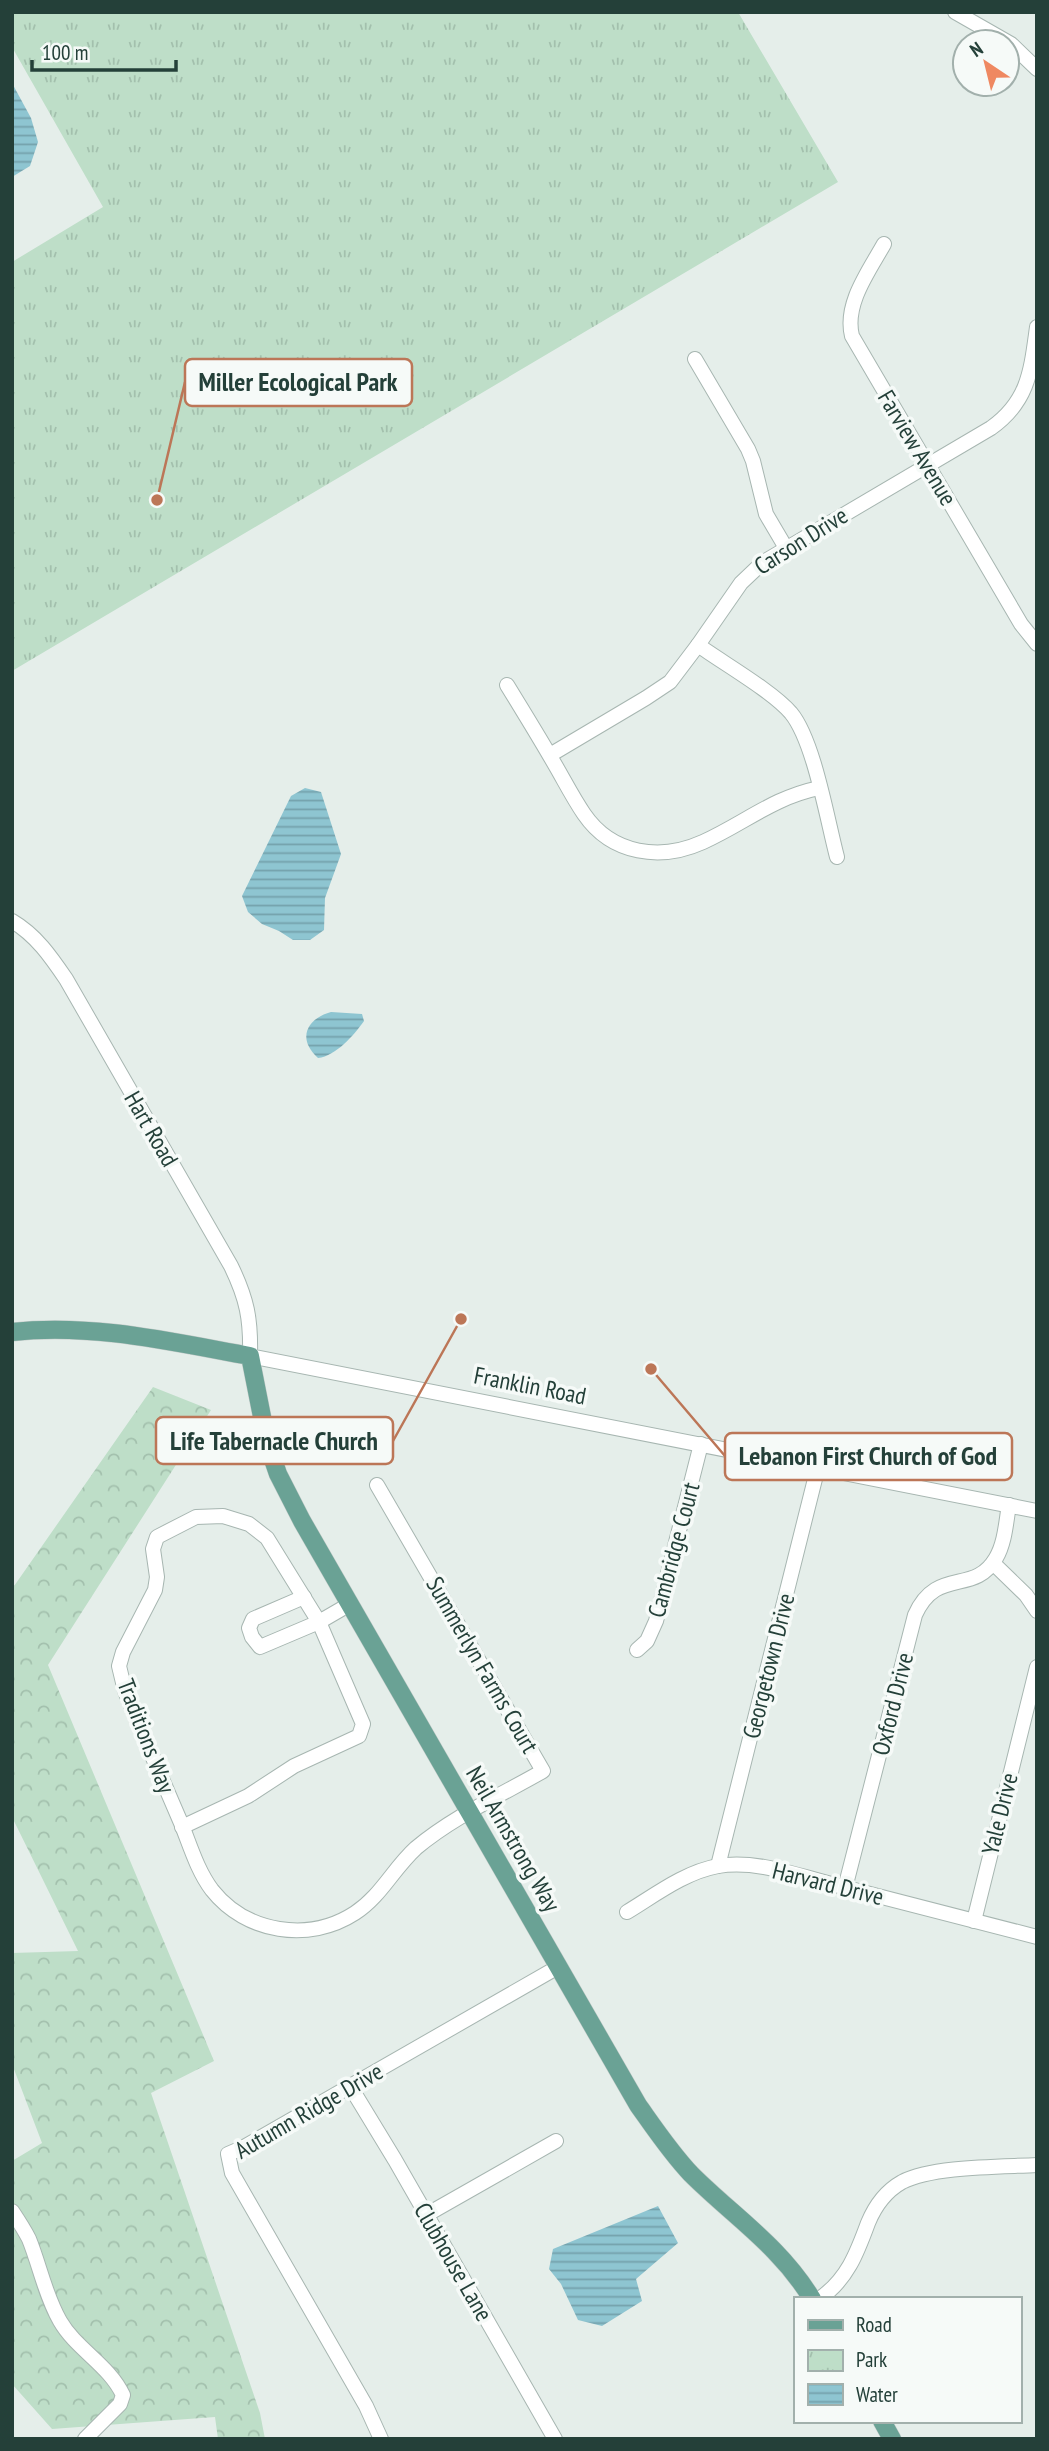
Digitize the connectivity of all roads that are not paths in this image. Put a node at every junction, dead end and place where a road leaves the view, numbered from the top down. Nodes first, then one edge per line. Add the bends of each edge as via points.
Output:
1 (955, 12) edge
2 (1037, 69) edge
3 (884, 244) dead end
4 (1037, 327) edge
5 (695, 359) dead end
6 (928, 465) junction
7 (786, 548) junction
8 (1037, 644) edge
9 (698, 645) junction
10 (507, 685) dead end
11 (550, 755) junction
12 (819, 788) junction
13 (836, 857) dead end
14 (12, 921) edge
15 (12, 1332) edge
16 (250, 1356) junction
17 (701, 1444) junction
18 (818, 1467) junction
19 (377, 1485) dead end
20 (1009, 1505) junction
21 (1037, 1511) edge
22 (993, 1563) junction
23 (304, 1597) junction
24 (350, 1604) junction
25 (1037, 1611) edge
26 (318, 1622) junction
27 (637, 1650) dead end
28 (1037, 1667) edge
29 (470, 1813) junction
30 (183, 1827) junction
31 (718, 1866) junction
32 (845, 1888) junction
33 (627, 1912) dead end
34 (974, 1921) junction
35 (1037, 1937) edge
36 (558, 1967) junction
37 (350, 2087) junction
38 (556, 2141) dead end
39 (1037, 2165) edge
40 (12, 2210) edge
41 (426, 2215) junction
42 (811, 2297) edge
43 (821, 2297) edge
44 (883, 2423) edge
45 (85, 2439) edge
46 (381, 2439) edge
47 (555, 2439) edge
48 (892, 2439) edge

1 - 2 street via 1011,44
3 - 6 street, Farview Avenue via 857,295 851,330
4 - 6 street, Carson Drive via 1030,372 1016,404 997,424
5 - 7 street via 748,449 766,514
6 - 7 street, Carson Drive
6 - 8 street, Farview Avenue
7 - 9 street, Carson Drive via 750,572
9 - 11 street, Carson Drive via 664,687
9 - 12 street via 792,714 808,746
10 - 11 street
11 - 12 street via 593,826 616,843 650,853 686,849 774,802
12 - 13 street
14 - 16 street, Hart Road via 41,945 66,979 231,1266 248,1305
15 - 16 main road, Franklin Road via 95,1331
16 - 17 street, Franklin Road
16 - 24 main road, Neil Armstrong Way via 278,1474
17 - 18 street, Franklin Road
17 - 27 street, Cambridge Court via 656,1621
18 - 20 street, Franklin Road
18 - 31 street, Georgetown Drive
19 - 29 street, Summerlyn Farms Court via 543,1772
20 - 21 street, Franklin Road
20 - 22 street
22 - 25 street
22 - 32 street, Oxford Drive via 977,1577 935,1588 921,1602
23 - 26 street, Traditions Way
23 - 26 street via 253,1619 252,1637 260,1647
23 - 30 street, Traditions Way via 267,1538 248,1524 223,1516 196,1517 153,1542 155,1590 119,1666 125,1691
24 - 26 street
24 - 29 main road, Neil Armstrong Way
26 - 30 street, Traditions Way via 363,1724 359,1736
28 - 34 street, Yale Drive
29 - 30 street, Traditions Way via 429,1837 372,1901 340,1923 313,1930 275,1929 230,1908 202,1875
29 - 36 main road, Neil Armstrong Way
31 - 32 street, Harvard Drive via 761,1868
31 - 33 street, Harvard Drive via 685,1878
32 - 34 street, Harvard Drive
34 - 35 street, Harvard Drive
36 - 37 street, Autumn Ridge Drive
36 - 42 main road, Neil Armstrong Way via 666,2145 691,2174 771,2245
37 - 41 street, Clubhouse Lane
37 - 46 street, Autumn Ridge Drive via 228,2154 232,2173
38 - 41 street
39 - 43 street via 953,2171 901,2183 878,2203 846,2274
40 - 45 street via 28,2238 60,2322 117,2382 123,2395 120,2404
41 - 47 street, Clubhouse Lane
44 - 48 main road

